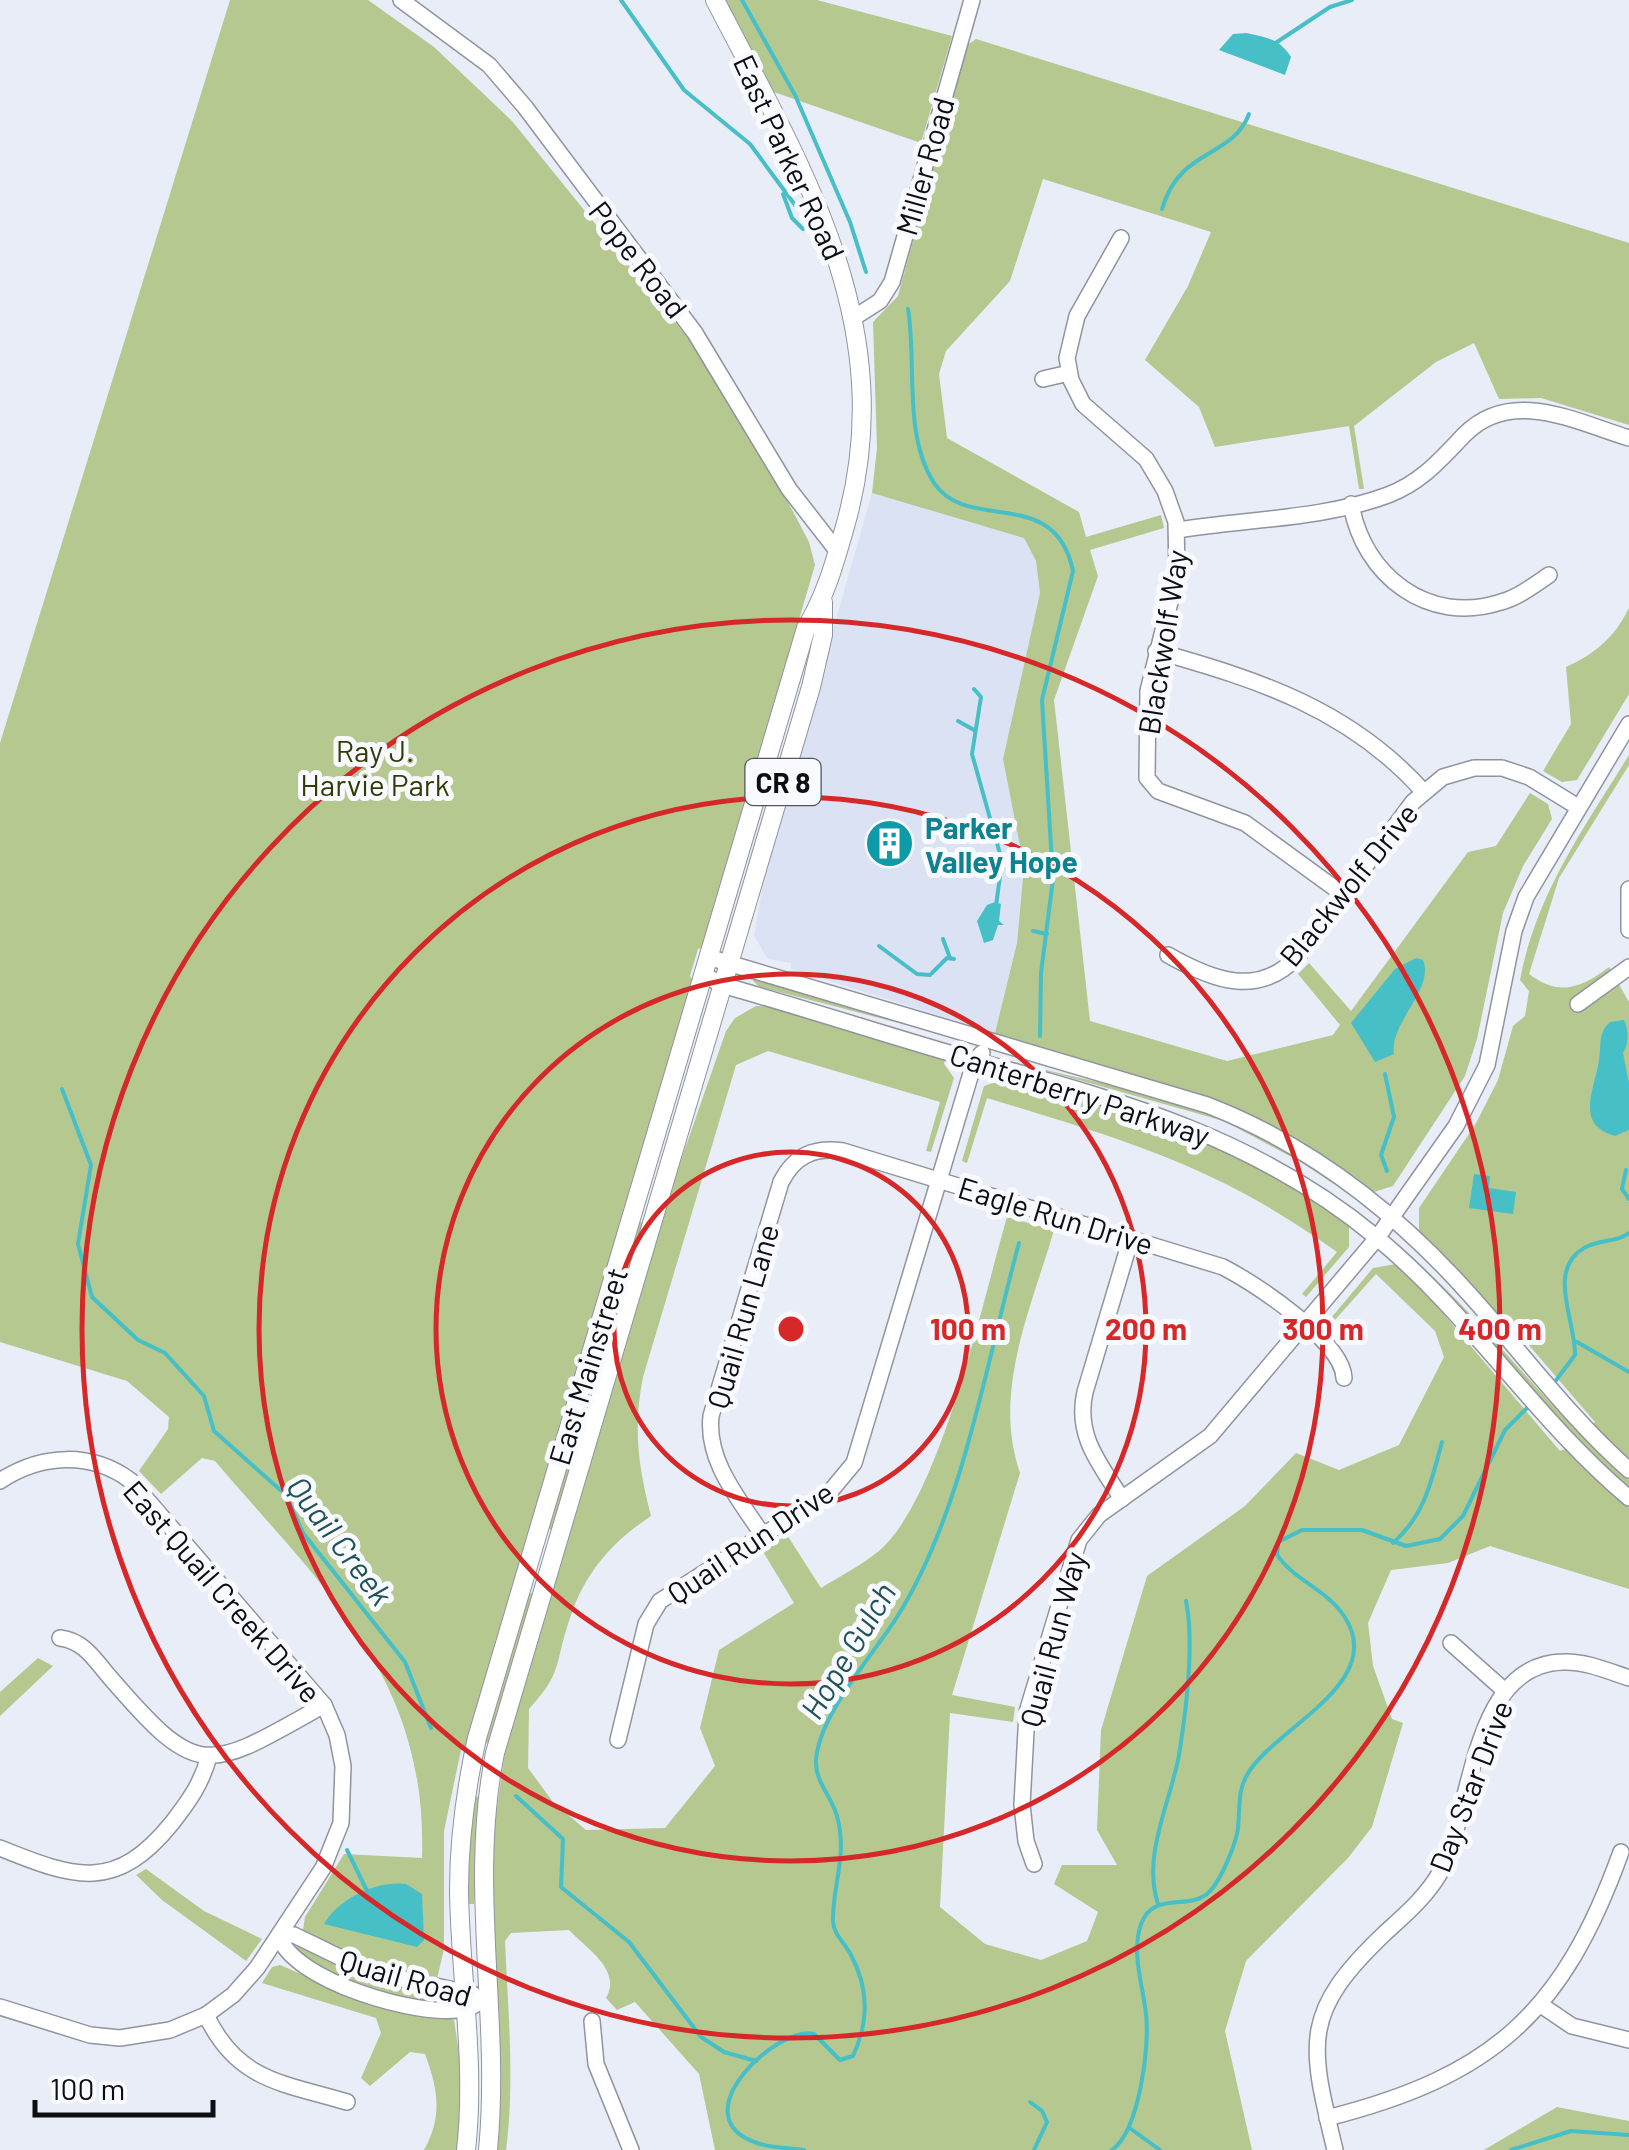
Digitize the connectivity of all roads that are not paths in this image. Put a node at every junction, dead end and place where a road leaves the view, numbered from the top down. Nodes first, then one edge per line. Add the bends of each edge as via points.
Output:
1 (401, 0) edge
2 (715, 0) edge
3 (972, 0) edge
4 (1120, 238) dead end
5 (854, 318) junction
6 (1069, 373) junction
7 (1043, 379) dead end
8 (1629, 438) edge
9 (1351, 504) junction
10 (1178, 530) junction
11 (838, 552) junction
12 (1550, 575) dead end
13 (822, 601) junction
14 (1156, 651) junction
15 (1629, 724) edge
16 (1423, 791) junction
17 (1578, 807) junction
18 (1629, 889) edge
19 (1344, 895) junction
20 (1629, 930) edge
21 (1168, 956) dead end
22 (730, 961) junction
23 (705, 965) junction
24 (1629, 968) edge
25 (722, 986) junction
26 (1578, 1004) dead end
27 (976, 1060) junction
28 (1069, 1066) junction
29 (801, 1148) joint
30 (940, 1180) junction
31 (1392, 1216) junction
32 (1131, 1238) junction
33 (1377, 1238) junction
34 (1304, 1325) junction
35 (1344, 1378) dead end
36 (1629, 1470) edge
37 (0, 1482) edge
38 (1629, 1498) edge
39 (1122, 1499) junction
40 (762, 1534) junction
41 (60, 1638) dead end
42 (1451, 1643) dead end
43 (1629, 1678) edge
44 (1505, 1691) junction
45 (324, 1705) junction
46 (618, 1740) dead end
47 (208, 1756) junction
48 (0, 1848) edge
49 (1621, 1852) dead end
50 (1034, 1864) dead end
51 (279, 1935) junction
52 (464, 1989) junction
53 (486, 2000) junction
54 (1540, 2005) junction
55 (0, 2007) edge
56 (465, 2009) junction
57 (206, 2015) junction
58 (592, 2021) dead end
59 (1629, 2040) edge
60 (347, 2102) dead end
61 (1327, 2118) junction
62 (466, 2150) edge
63 (488, 2150) edge
64 (632, 2150) edge
65 (1335, 2150) edge

1 - 11 street, Pope Road via 489,66 525,108 695,333 789,489
2 - 5 main road, East Parker Road / CR 8 via 826,220
3 - 5 street, Miller Road via 892,282 880,302
4 - 6 street via 1071,332
5 - 11 main road, East Mainstreet / CR 8 via 863,382 862,452
6 - 7 street
6 - 10 street, Blackwolf Way via 1083,404 1154,469
8 - 9 street via 1538,410 1507,410 1474,426 1410,485
9 - 10 street
9 - 12 street via 1374,565 1425,601 1490,606
10 - 14 street, Blackwolf Way via 1177,574
11 - 13 main road, East Mainstreet / CR 8
13 - 22 main road, East Mainstreet / CR 8 via 823,634 811,687
13 - 23 main road, East Mainstreet / CR 8 via 806,628
14 - 16 street via 1292,694 1379,751
14 - 19 street, Blackwolf Way via 1145,732 1147,789 1236,818
15 - 17 street, Quail Run Way
16 - 17 street, Blackwolf Drive via 1450,774 1493,767 1529,778
16 - 19 street, Blackwolf Drive
17 - 31 street, Quail Run Way via 1522,907 1478,1087
18 - 20 street
19 - 21 street, Blackwolf Drive via 1294,960 1270,977 1220,981
22 - 23 street, Canterberry Parkway
22 - 25 main road, East Mainstreet
22 - 28 street, Canterberry Parkway
23 - 25 street, Canterberry Parkway
23 - 52 main road, East Mainstreet via 478,1732 460,1854
24 - 26 street
25 - 27 street, Canterberry Parkway
25 - 53 main road, East Mainstreet via 495,1753 481,1865
27 - 28 street via 985,1053 1050,1070
27 - 30 street, Quail Run Drive
27 - 33 street, Canterberry Parkway via 1205,1132 1288,1174
28 - 31 street, Canterberry Parkway via 1243,1120 1314,1158
29 - 30 street, Eagle Run Drive via 843,1152
29 - 40 street, Quail Run Lane via 781,1182 711,1416 718,1462
30 - 32 street, Eagle Run Drive
30 - 40 street, Quail Run Drive via 854,1463 833,1490
31 - 33 street, Quail Run Way
31 - 36 street, Canterberry Parkway
32 - 34 street, Eagle Run Drive via 1223,1267
32 - 39 street via 1082,1410 1086,1442
33 - 34 street, Quail Run Way
33 - 38 street, Canterberry Parkway
34 - 35 street, Eagle Run Drive via 1337,1355
34 - 39 street, Quail Run Way via 1204,1442
37 - 45 street, East Quail Creek Drive via 21,1468 59,1459 124,1475
39 - 50 street, Quail Run Way via 1095,1518 1077,1544 1030,1700 1022,1805
40 - 46 street, Quail Run Drive via 655,1607
41 - 47 street via 83,1646 163,1738
42 - 44 street
43 - 44 street, Day Star Drive via 1558,1662 1529,1671
44 - 61 street, Day Star Drive via 1487,1723 1440,1872 1350,1966 1328,2000 1316,2062
45 - 47 street via 250,1747
45 - 51 street, East Quail Creek Drive via 342,1755 343,1812 328,1858
47 - 48 street via 196,1792 149,1850 124,1867 80,1873
49 - 54 street via 1592,1928
51 - 52 street, Quail Road via 294,1935 370,1972
51 - 56 street, Quail Road via 283,1950 338,1984 408,2004
51 - 57 street, East Quail Creek Drive via 248,1979
52 - 53 street, Quail Road
52 - 56 main road, East Mainstreet
53 - 56 street, Quail Road
53 - 63 main road, East Mainstreet
54 - 59 street via 1572,2026
54 - 61 street via 1456,2073 1396,2100
55 - 57 street via 120,2038 170,2030
56 - 62 main road, East Mainstreet
57 - 60 street via 224,2049 244,2068
58 - 64 street via 596,2064
61 - 65 street, Day Star Drive

